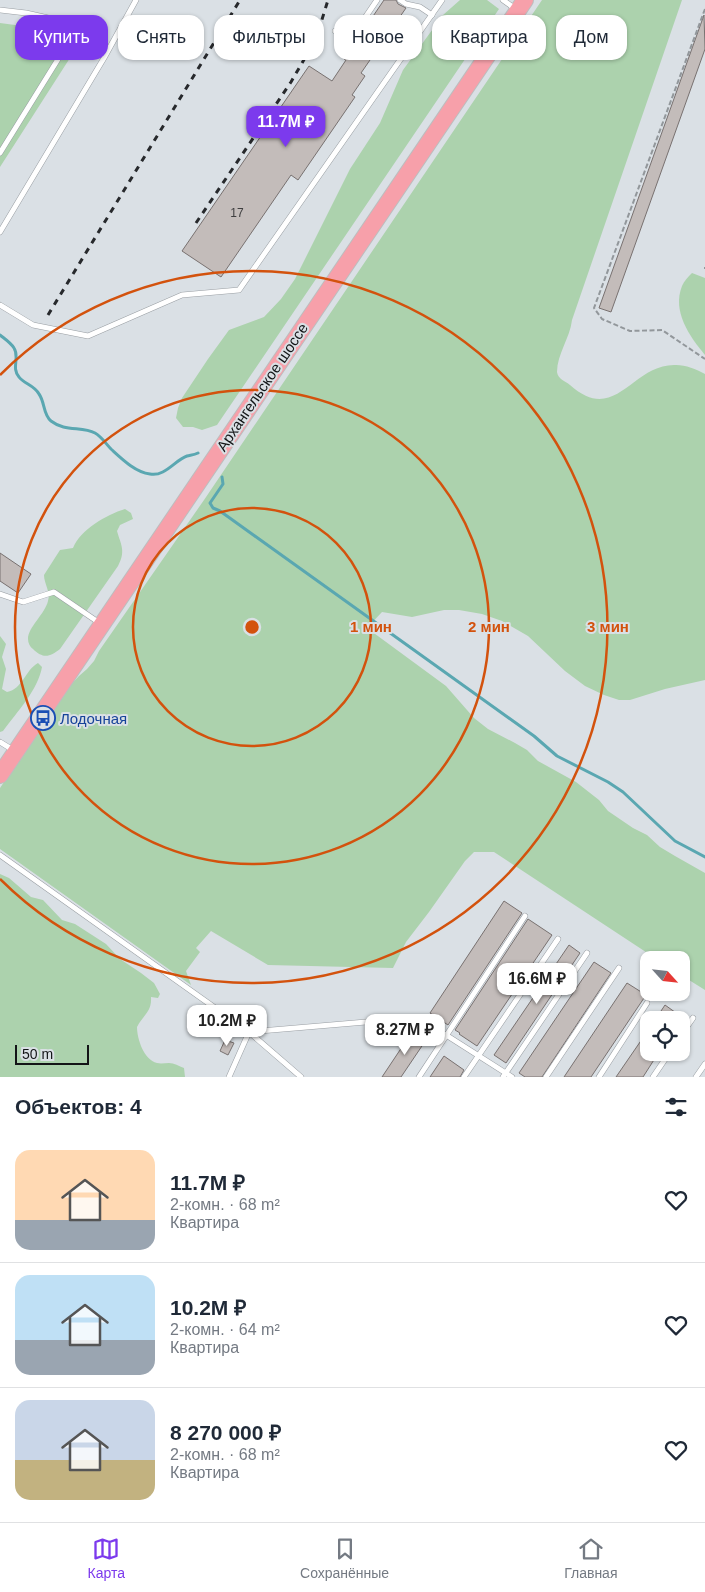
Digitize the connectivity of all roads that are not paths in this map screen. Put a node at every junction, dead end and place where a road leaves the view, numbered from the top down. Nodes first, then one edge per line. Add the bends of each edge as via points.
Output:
1 (136, 0) edge
2 (377, 0) edge
3 (400, 0) edge
4 (442, 0) edge
5 (503, 0) edge
6 (521, 5) edge
7 (0, 10) edge
8 (367, 15) edge
9 (432, 15) junction
10 (0, 153) edge
11 (0, 232) edge
12 (0, 304) edge
13 (0, 594) edge
14 (101, 625) junction
15 (0, 742) edge
16 (15, 752) junction
17 (0, 775) edge
18 (0, 855) edge
19 (525, 916) dead end
20 (558, 939) dead end
21 (587, 953) dead end
22 (619, 968) dead end
23 (647, 1002) dead end
24 (693, 1018) dead end
25 (690, 1022) edge
26 (250, 1032) junction
27 (446, 1035) junction
28 (480, 1056) junction
29 (664, 1061) edge
30 (705, 1064) edge
31 (505, 1075) edge
32 (229, 1077) edge
33 (301, 1077) edge
34 (418, 1077) edge
35 (464, 1077) edge
36 (512, 1077) edge
37 (546, 1077) edge
38 (599, 1077) edge
39 (653, 1077) edge
40 (696, 1077) edge

1 - 11 lane
2 - 8 lane
3 - 9 lane
4 - 9 lane
5 - 6 lane
6 - 14 main road, Архангельское шоссе
7 - 10 lane via 66,22 73,35
9 - 12 lane via 239,290 182,295 88,336 33,325
13 - 14 lane via 23,602 54,592
14 - 16 main road, Архангельское шоссе
15 - 16 lane
16 - 17 main road, Архангельское шоссе
18 - 26 lane
19 - 27 lane
20 - 28 lane
21 - 31 lane
22 - 37 lane
23 - 38 lane
24 - 25 lane
26 - 27 lane via 413,1018
26 - 32 lane
26 - 33 lane
27 - 28 lane
27 - 34 lane
28 - 31 lane
28 - 35 lane
29 - 39 lane
30 - 40 lane
31 - 36 lane

